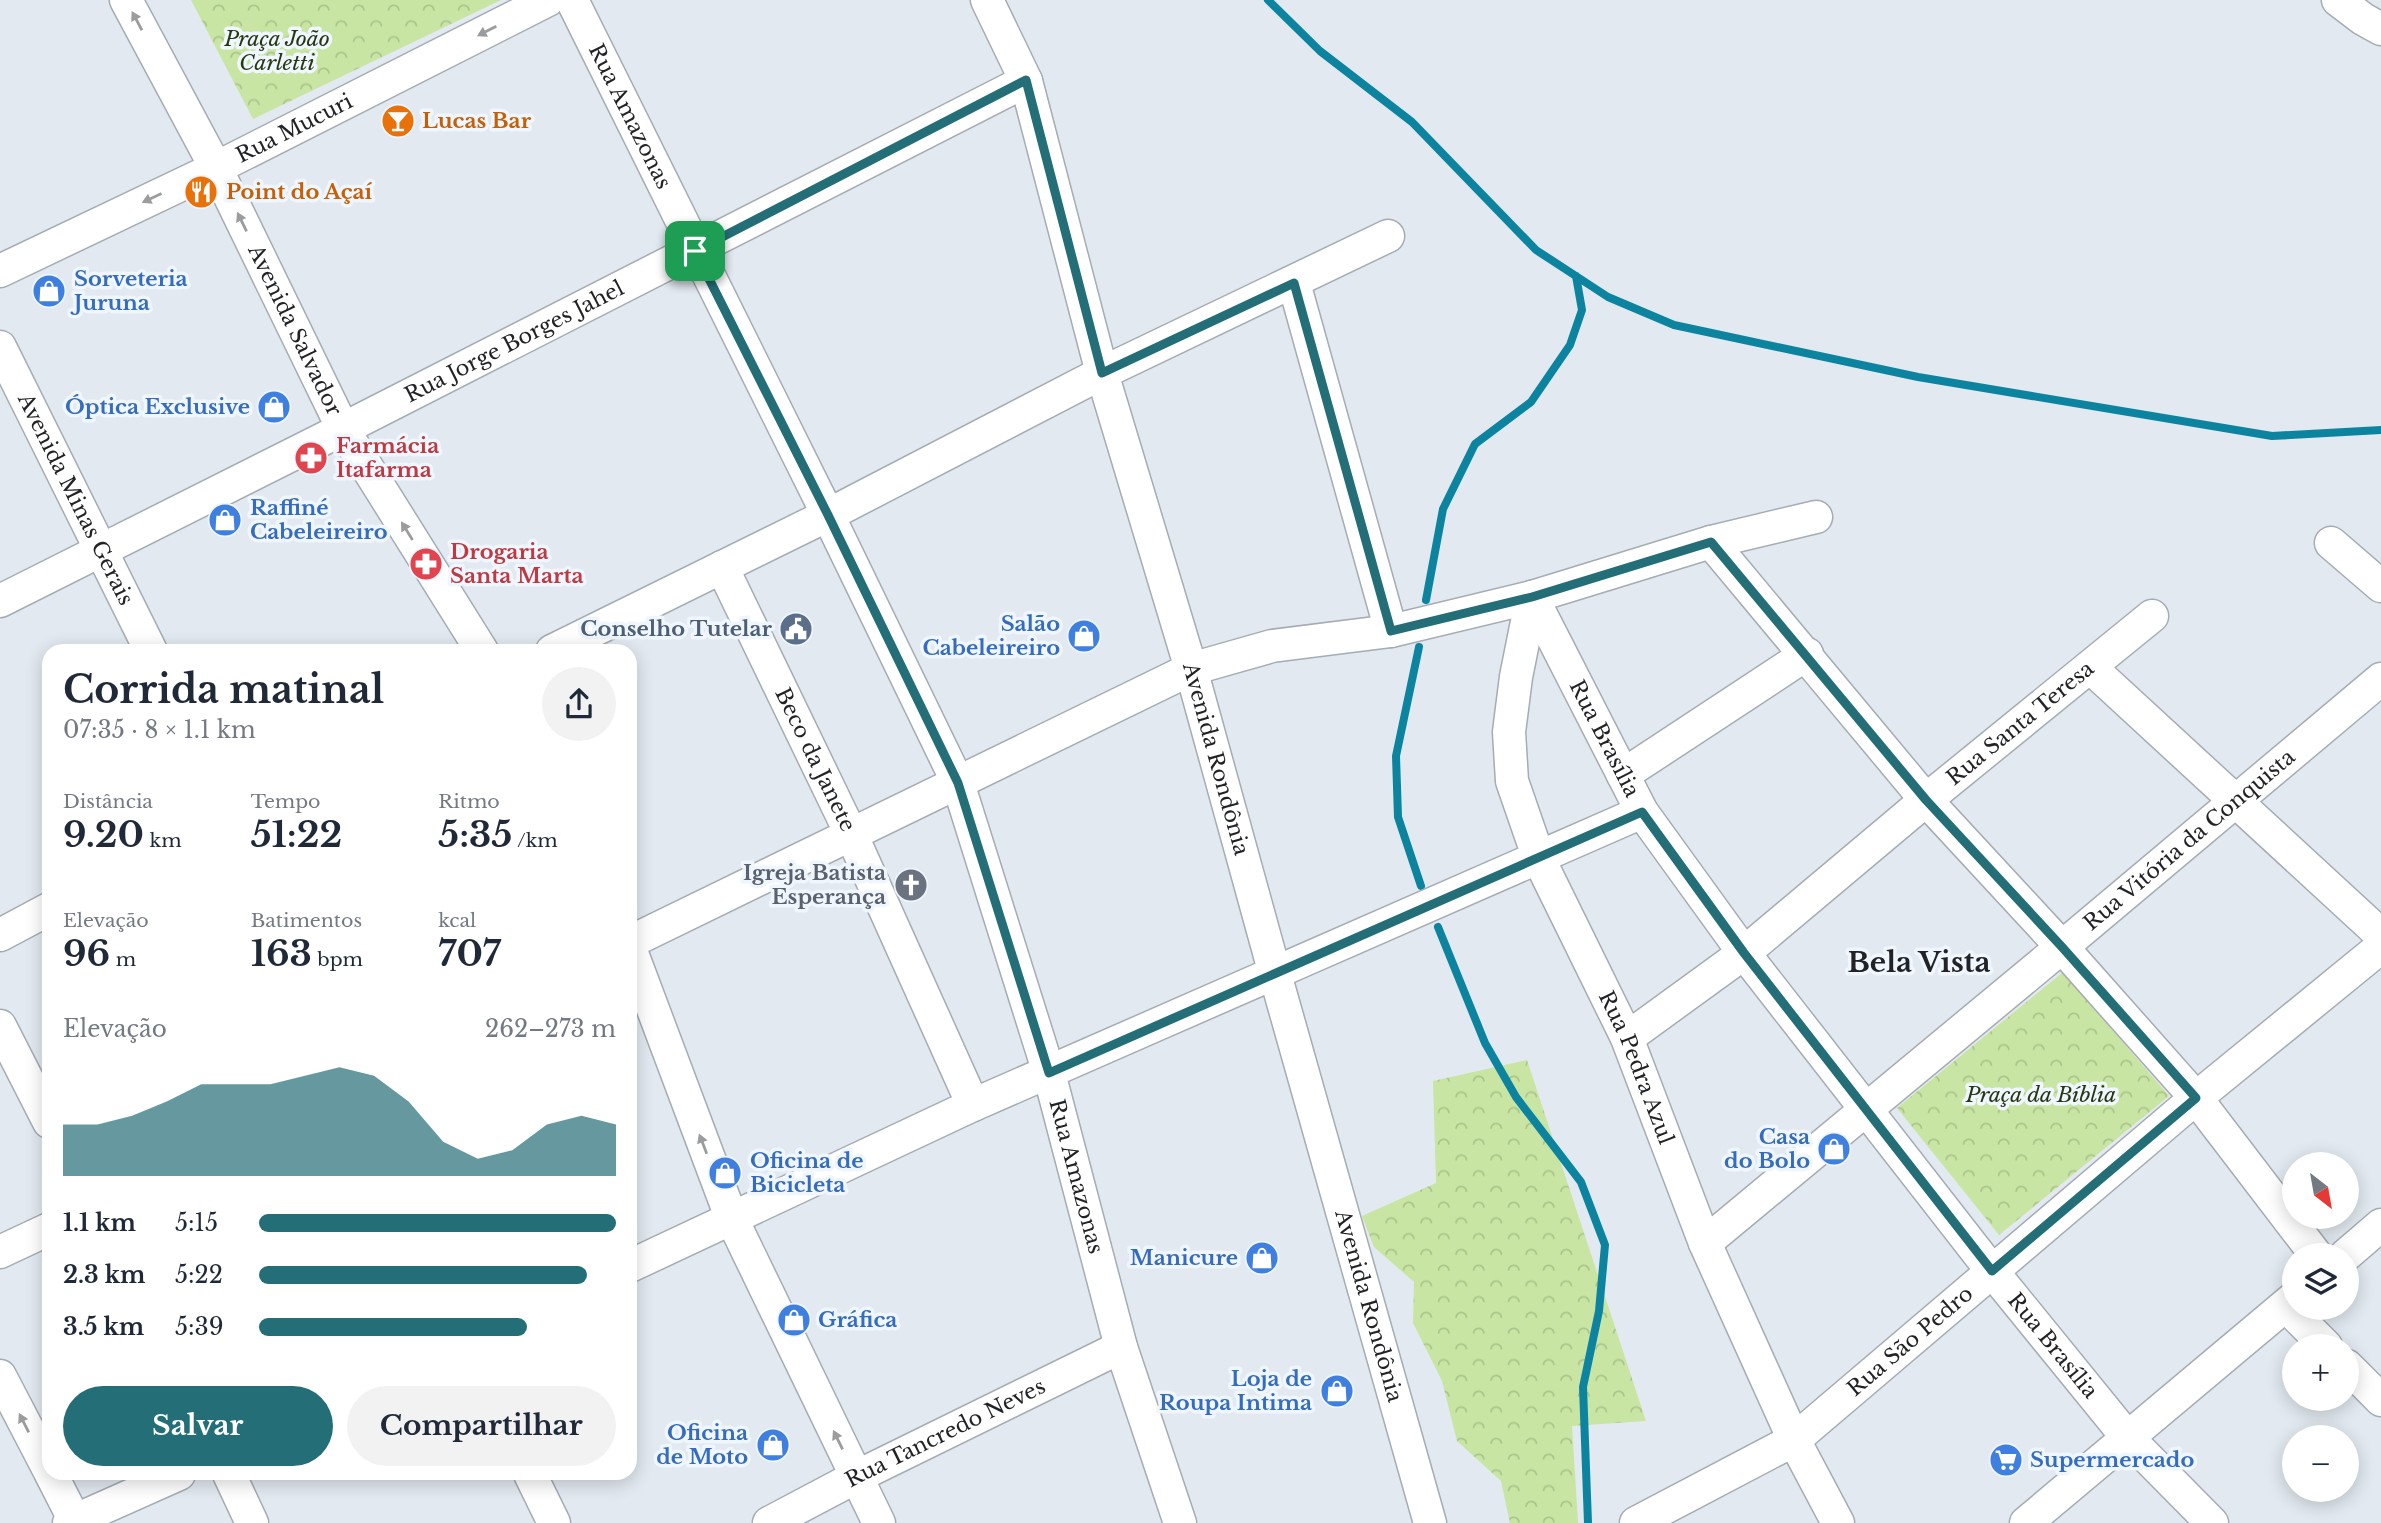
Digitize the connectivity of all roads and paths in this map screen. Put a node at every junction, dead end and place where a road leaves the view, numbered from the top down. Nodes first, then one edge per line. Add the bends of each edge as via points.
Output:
1 (126, 0) edge
2 (548, 0) edge
3 (572, 0) edge
4 (987, 0) edge
5 (2338, 0) edge
6 (2381, 29) edge
7 (1026, 80) junction
8 (216, 168) junction
9 (1388, 236) dead end
10 (695, 251) junction
11 (0, 271) edge
12 (1294, 283) junction
13 (0, 347) edge
14 (1102, 373) junction
15 (343, 429) junction
16 (828, 515) junction
17 (1816, 517) dead end
18 (1711, 542) junction
19 (2330, 543) dead end
20 (100, 550) junction
21 (722, 567) junction
22 (2381, 586) edge
23 (1532, 597) junction
24 (0, 601) edge
25 (2151, 617) dead end
26 (1391, 631) junction
27 (147, 644) edge
28 (478, 644) edge
29 (566, 644) edge
30 (1807, 654) junction
31 (2090, 667) junction
32 (1191, 669) junction
33 (2381, 678) edge
34 (1623, 775) junction
35 (958, 783) junction
36 (1926, 800) junction
37 (2237, 801) junction
38 (1642, 812) junction
39 (852, 836) junction
40 (1539, 859) junction
41 (42, 913) edge
42 (0, 935) edge
43 (2381, 935) edge
44 (637, 942) edge
45 (2062, 947) junction
46 (2381, 947) edge
47 (1744, 953) junction
48 (637, 964) edge
49 (1275, 974) junction
50 (0, 1027) edge
51 (1627, 1038) junction
52 (1049, 1073) junction
53 (2196, 1098) junction
54 (973, 1105) junction
55 (42, 1108) edge
56 (1867, 1109) junction
57 (731, 1217) junction
58 (2381, 1225) edge
59 (42, 1232) edge
60 (1705, 1243) junction
61 (2307, 1243) edge
62 (2359, 1244) edge
63 (0, 1252) edge
64 (637, 1263) edge
65 (1992, 1271) junction
66 (2282, 1309) edge
67 (2305, 1320) edge
68 (2316, 1334) edge
69 (1121, 1347) junction
70 (0, 1376) edge
71 (2359, 1378) edge
72 (2381, 1400) edge
73 (2127, 1437) junction
74 (1794, 1440) junction
75 (42, 1457) edge
76 (856, 1477) junction
77 (54, 1480) edge
78 (166, 1480) edge
79 (232, 1480) edge
80 (533, 1480) edge
81 (74, 1522) edge
82 (253, 1523) edge
83 (554, 1523) edge
84 (769, 1523) edge
85 (879, 1523) edge
86 (1180, 1523) edge
87 (1430, 1523) edge
88 (1636, 1523) edge
89 (1838, 1523) edge
90 (2026, 1523) edge
91 (2212, 1523) edge

8 -> 1 street, Avenida Salvador
2 -> 8 street, Rua Mucuri
3 - 10 street, Rua Amazonas
4 - 7 street, Avenida Rondônia
5 - 6 street
7 - 10 street, Rua Jorge Borges Jahel
7 - 14 street, Avenida Rondônia
8 -> 11 street, Rua Mucuri
15 -> 8 street, Avenida Salvador
9 - 12 street
10 - 15 street, Rua Jorge Borges Jahel
10 - 16 street, Rua Amazonas
12 - 14 street
12 - 26 street
13 - 20 street, Avenida Minas Gerais
14 - 16 street
14 - 32 street, Avenida Rondônia
15 - 20 street, Rua Jorge Borges Jahel
28 -> 15 street, Avenida Salvador
16 - 21 street
16 - 35 street, Rua Amazonas
17 - 18 street
18 - 23 street
18 - 30 street
19 - 22 street
20 - 24 street, Rua Jorge Borges Jahel
20 - 27 street, Avenida Minas Gerais
21 - 29 street
21 - 39 street, Beco da Janete
23 - 26 street
23 - 34 street, Rua Brasília
23 - 40 street, Rua Pedra Azul via 1509,732 1511,781
25 - 31 street, Rua Santa Teresa
26 - 32 street via 1272,646
30 - 34 street
30 - 36 street
31 - 36 street, Rua Santa Teresa
31 - 37 street
32 - 35 street
32 - 49 street, Avenida Rondônia
33 - 37 street, Rua Vitória da Conquista
34 - 38 street, Rua Brasília
35 - 39 street
35 - 52 street, Rua Amazonas
36 - 45 street
36 - 47 street, Rua Santa Teresa
37 - 43 street
37 - 45 street, Rua Vitória da Conquista
38 - 40 street
38 - 47 street, Rua Brasília
39 - 44 street
39 - 54 street, Beco da Janete
40 - 49 street
40 - 51 street, Rua Pedra Azul
41 - 42 street
45 - 53 street
45 - 56 street, Rua Vitória da Conquista
46 - 53 street, Rua São Pedro
47 - 51 street, Rua Santa Teresa
47 - 56 street, Rua Brasília
57 -> 48 street
49 - 52 street
49 - 87 street, Avenida Rondônia
50 - 55 street
51 - 60 street, Rua Pedra Azul
52 - 54 street
52 - 69 street, Rua Amazonas
53 - 61 street
53 - 65 street, Rua São Pedro
54 - 57 street
56 - 60 street, Rua Vitória da Conquista
56 - 65 street, Rua Brasília
57 - 64 street
76 -> 57 street
58 - 62 street
59 - 63 street
60 - 74 street, Rua Pedra Azul
65 - 73 street, Rua Brasília
65 - 74 street, Rua São Pedro
66 - 73 street
67 - 68 street
69 - 76 street, Rua Tancredo Neves
69 - 86 street, Rua Amazonas
75 -> 70 street
71 - 72 street
73 - 90 street
73 - 91 street, Rua Brasília
74 - 88 street, Rua São Pedro
74 - 89 street, Rua Pedra Azul
76 - 84 street, Rua Tancredo Neves
76 - 85 street
77 - 81 street
78 - 81 street
79 - 82 street
80 - 83 street

